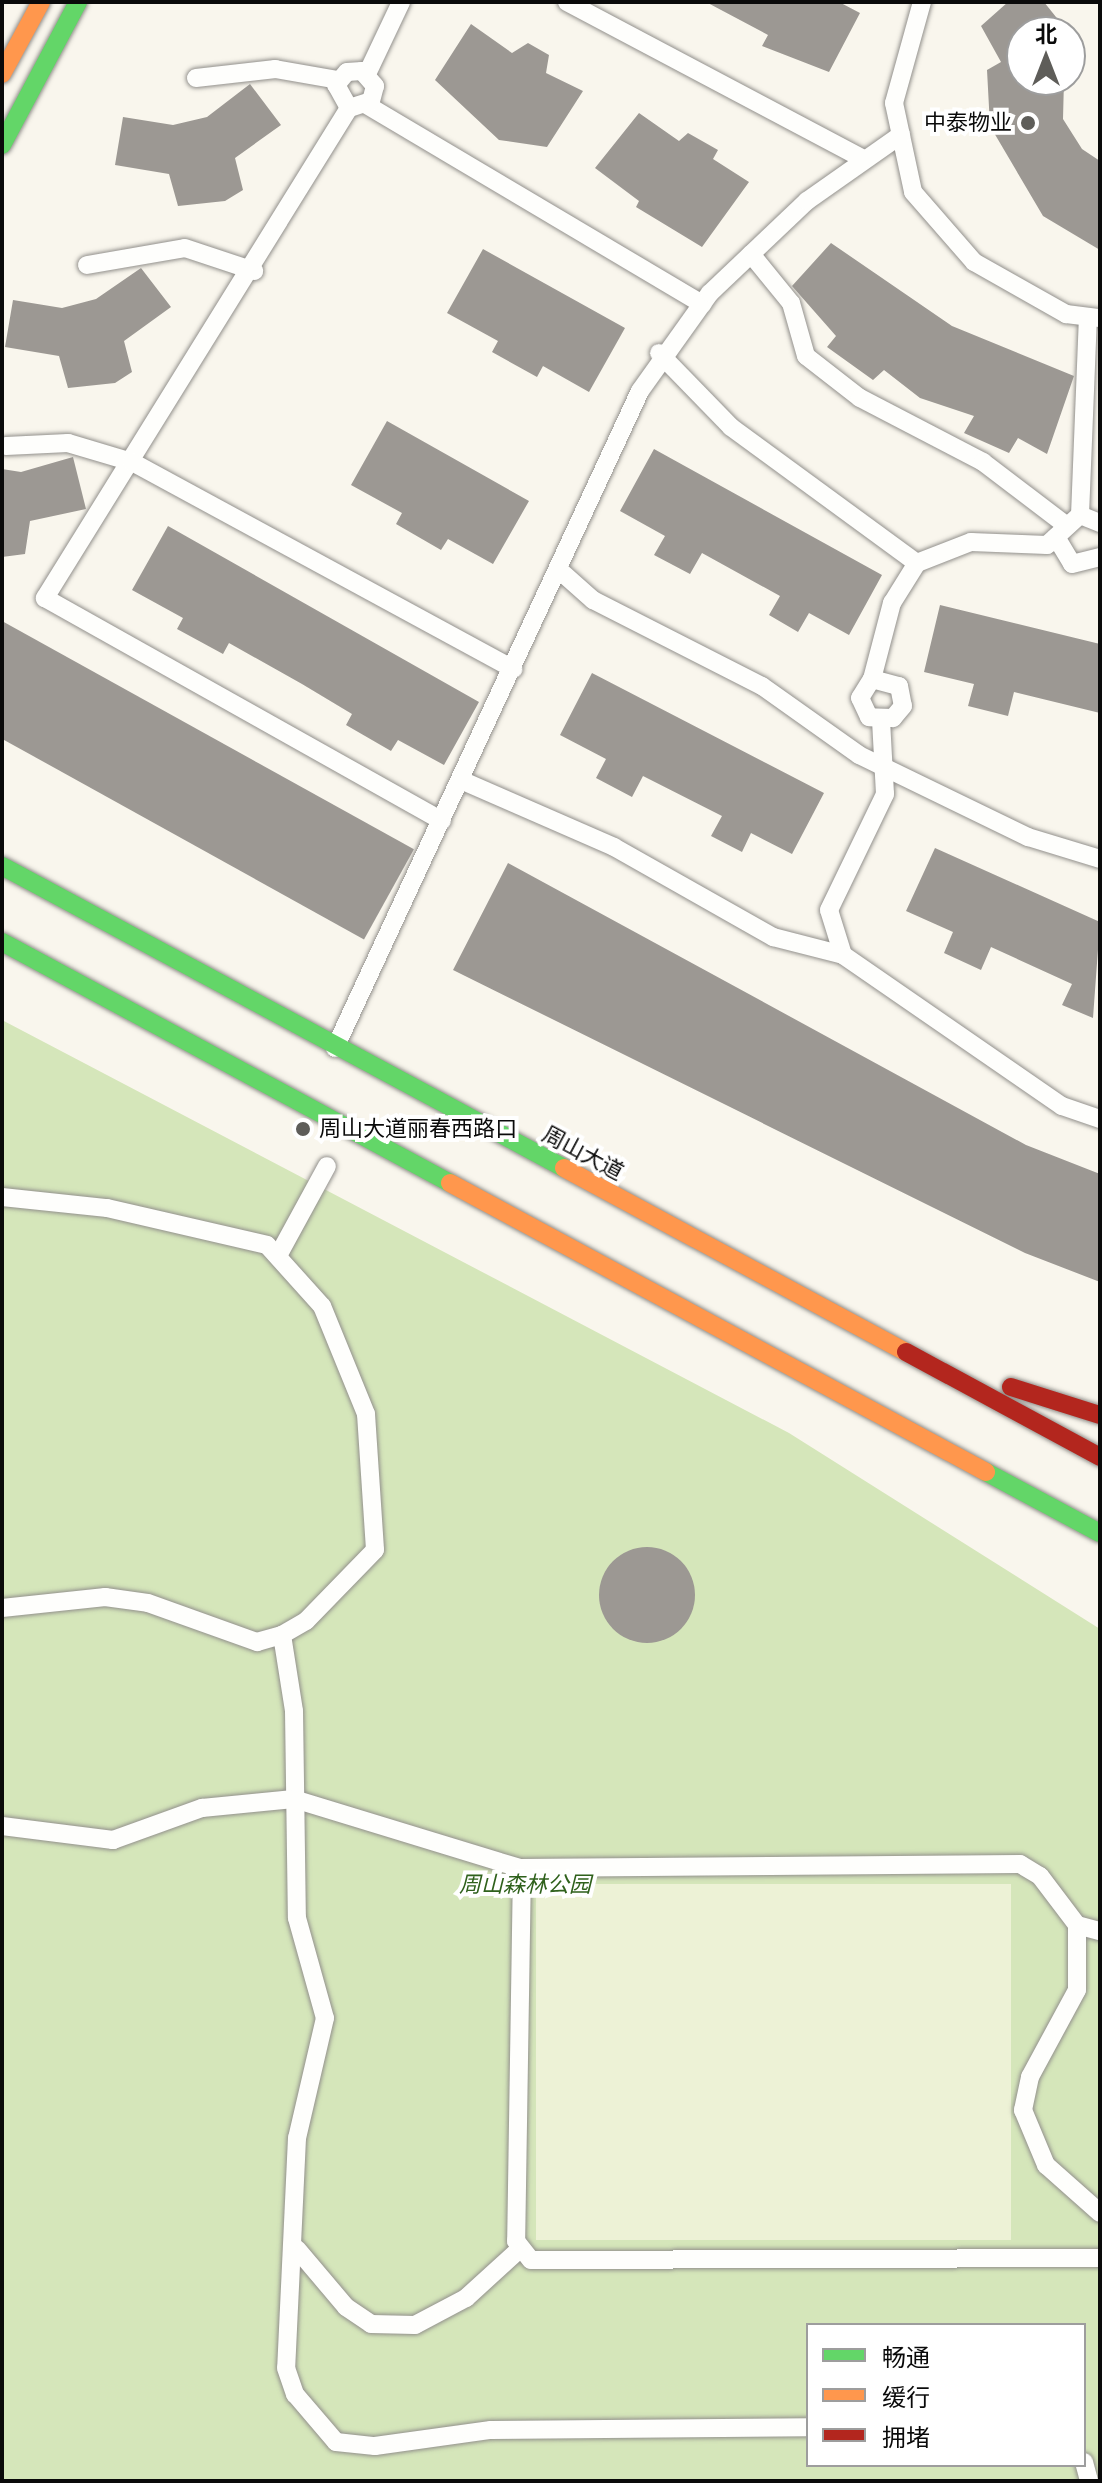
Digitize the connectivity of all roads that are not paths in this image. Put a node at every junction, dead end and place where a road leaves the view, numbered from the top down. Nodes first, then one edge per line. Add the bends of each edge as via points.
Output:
1 (41, 2) edge
2 (78, 2) edge
3 (401, 2) edge
4 (567, 2) edge
5 (922, 2) edge
6 (2, 74) edge
7 (367, 74) junction
8 (196, 78) dead end
9 (338, 80) junction
10 (358, 107) junction
11 (901, 135) junction
12 (2, 145) edge
13 (865, 160) junction
14 (751, 254) junction
15 (87, 265) dead end
16 (254, 271) junction
17 (702, 304) junction
18 (1094, 317) edge
19 (662, 355) junction
20 (6, 446) dead end
21 (132, 462) junction
22 (1100, 523) edge
23 (1061, 534) junction
24 (1100, 557) edge
25 (917, 563) junction
26 (558, 569) junction
27 (513, 669) junction
28 (872, 679) junction
29 (881, 721) junction
30 (888, 767) junction
31 (461, 780) junction
32 (442, 821) junction
33 (1100, 859) edge
34 (2, 866) edge
35 (2, 942) edge
36 (843, 955) junction
37 (335, 1048) junction
38 (1100, 1119) edge
39 (327, 1166) dead end
40 (2, 1197) edge
41 (279, 1254) junction
42 (908, 1354) junction
43 (1100, 1415) edge
44 (1100, 1457) edge
45 (1100, 1533) edge
46 (2, 1608) edge
47 (282, 1635) junction
48 (294, 1799) junction
49 (2, 1826) edge
50 (522, 1868) junction
51 (1077, 1925) junction
52 (1100, 1931) edge
53 (1100, 2213) edge
54 (521, 2248) junction
55 (297, 2249) junction
56 (1100, 2258) edge
57 (806, 2427) edge

1 - 6 main road
2 - 12 main road
3 - 7 lane
4 - 13 lane
5 - 11 lane via 894,103
7 - 9 lane via 352,70
7 - 10 lane via 375,91
8 - 9 lane via 275,69
9 - 10 lane via 336,96
10 - 16 lane
10 - 17 lane
11 - 13 lane
11 - 18 lane via 913,192 974,262 1066,314
13 - 14 lane via 807,201
14 - 17 lane
14 - 23 lane via 791,303 806,356 860,398 983,462
15 - 16 lane via 185,248
16 - 21 lane
17 - 19 lane
18 - 23 lane
19 - 25 lane via 731,427
19 - 26 lane via 640,391
20 - 21 lane via 68,443
21 - 27 lane
21 - 32 lane via 45,598
22 - 23 lane
23 - 24 lane via 1079,565
23 - 25 lane via 971,542
25 - 28 lane via 892,603
26 - 27 lane
26 - 30 lane via 593,600 762,686 818,732
27 - 31 lane
28 - 29 lane via 860,704
28 - 29 lane via 890,678 902,692 900,712
29 - 30 lane
30 - 33 lane via 1028,837
30 - 36 lane via 876,819 829,910
31 - 32 lane
31 - 36 lane via 614,847 773,937
32 - 37 lane
34 - 37 main road, 周山大道
35 - 45 main road
36 - 38 lane via 1062,1106
37 - 42 main road, 周山大道
39 - 41 lane
40 - 41 lane via 167,1220
41 - 47 lane via 322,1306 348,1357 366,1414 376,1511 375,1550 306,1621
42 - 43 main road
42 - 44 main road, 周山大道
46 - 47 lane via 105,1597 148,1603 257,1642
47 - 48 lane via 294,1711
48 - 49 lane via 202,1808 113,1840
48 - 50 lane
48 - 55 lane via 302,1954 325,2018 297,2138
50 - 51 lane via 1020,1864 1040,1876
50 - 54 lane via 516,2241
51 - 52 lane
51 - 53 lane via 1077,1990 1030,2077 1023,2110 1046,2165
54 - 55 lane via 466,2298 415,2325 371,2324 346,2307
54 - 56 lane via 531,2260
55 - 57 lane via 286,2368 295,2394 336,2442 375,2446 491,2430

